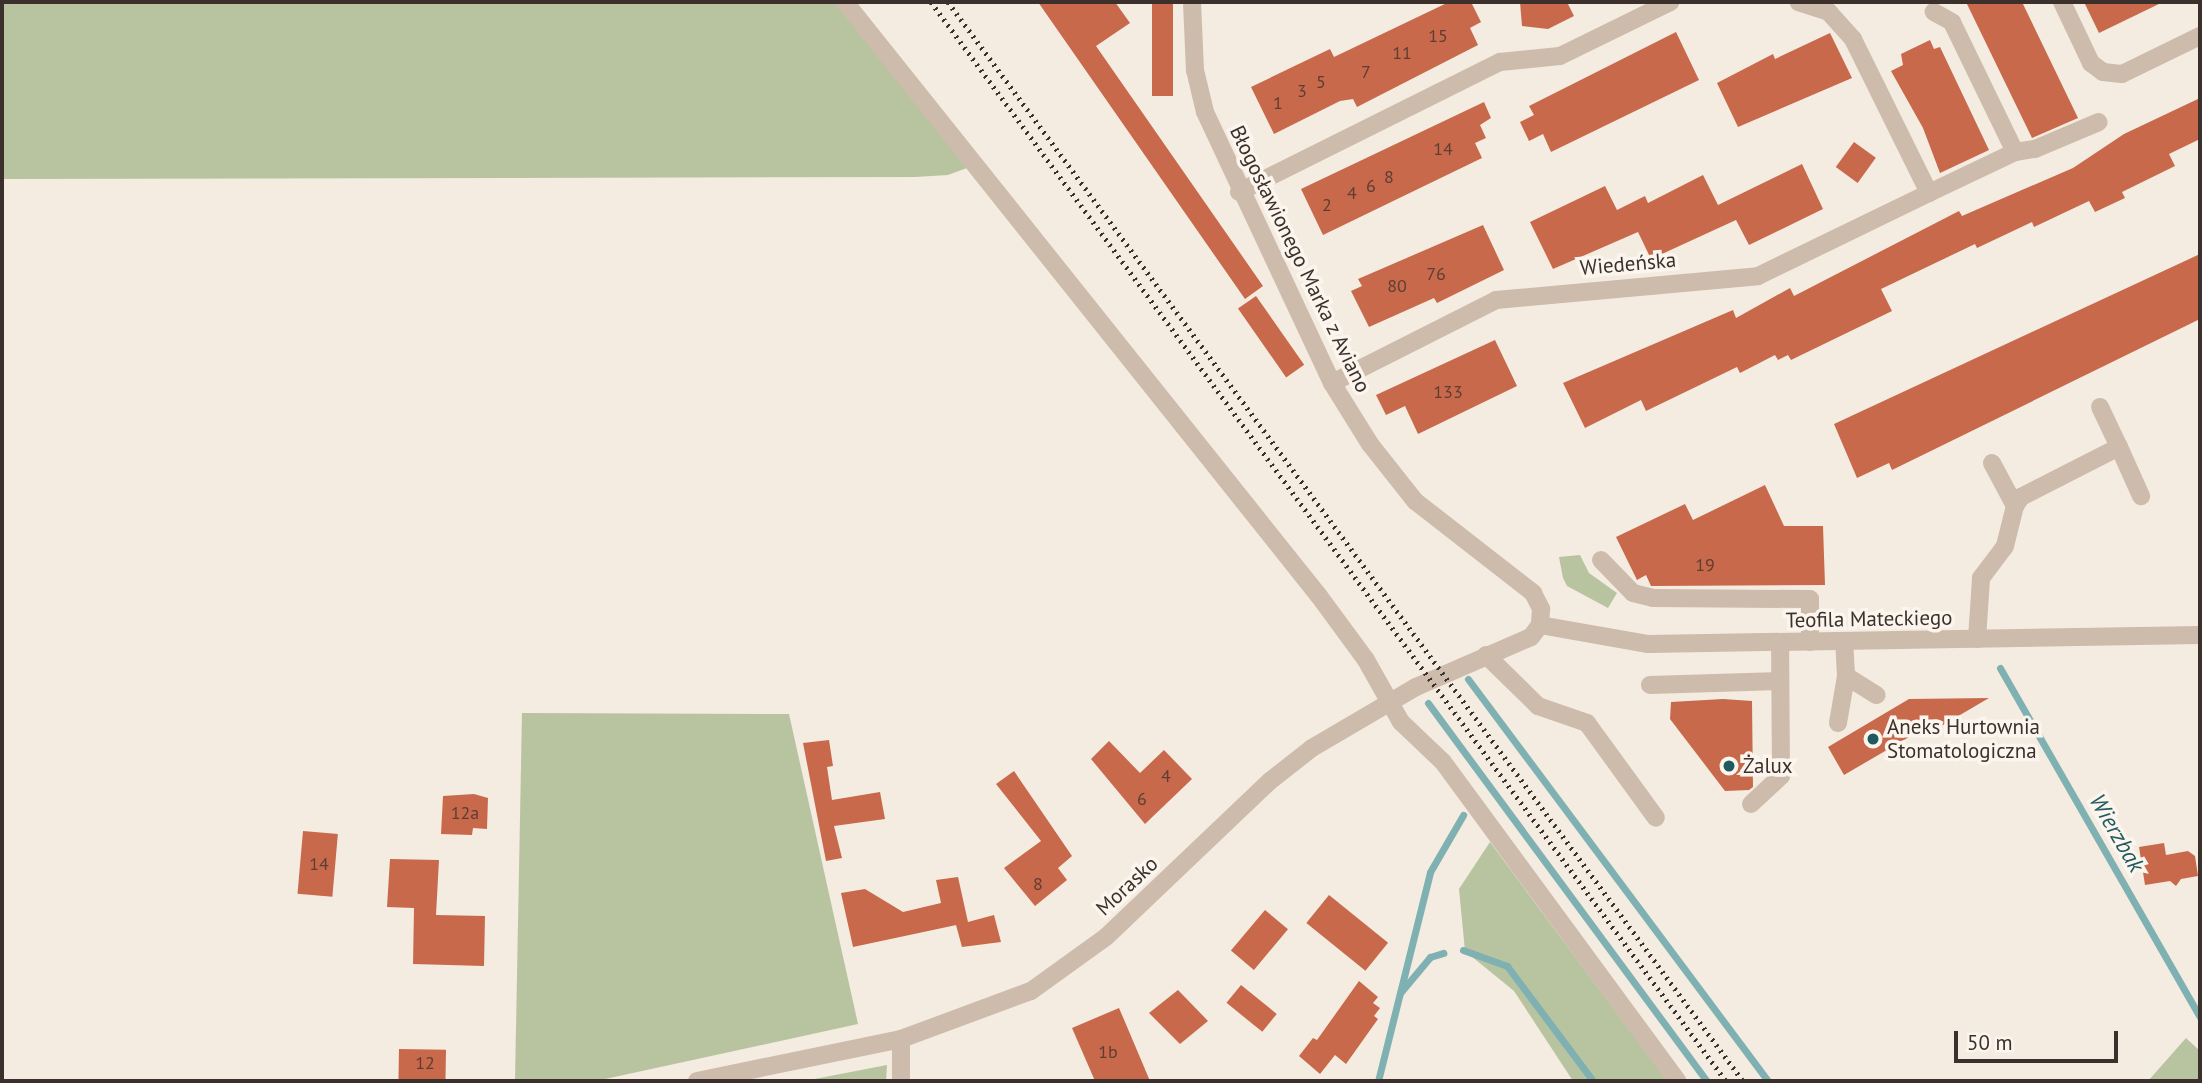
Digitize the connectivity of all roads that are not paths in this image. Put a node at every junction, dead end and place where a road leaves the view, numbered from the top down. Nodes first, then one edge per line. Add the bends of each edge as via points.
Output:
1 (845, 2) edge
2 (1192, 2) edge
3 (1670, 2) edge
4 (1799, 2) edge
5 (2062, 2) edge
6 (1934, 12) dead end
7 (2200, 36) edge
8 (2099, 122) dead end
9 (2015, 152) junction
10 (1239, 192) junction
11 (1929, 193) junction
12 (1332, 383) junction
13 (2100, 407) dead end
14 (2119, 447) junction
15 (1992, 463) dead end
16 (2141, 496) dead end
17 (2015, 506) junction
18 (1601, 560) dead end
19 (1540, 625) junction
20 (2200, 635) edge
21 (1978, 639) junction
22 (1810, 642) junction
23 (1844, 642) junction
24 (1780, 643) junction
25 (1486, 655) junction
26 (1846, 676) junction
27 (1780, 681) junction
28 (1650, 685) dead end
29 (1876, 695) dead end
30 (1388, 702) junction
31 (1838, 723) dead end
32 (1751, 804) dead end
33 (1656, 818) dead end
34 (901, 1039) junction
35 (697, 1081) edge
36 (901, 1081) edge
37 (1676, 1081) edge

1 - 30 street via 1319,596 1366,660
2 - 10 street, Błogosławionego Marka z Aviano via 1195,70 1205,112
3 - 10 street via 1560,56 1500,62
4 - 11 street via 1829,12 1853,39
5 - 7 street via 2091,63 2103,72 2122,74
6 - 9 street via 1952,22
8 - 9 street, Wiedeńska via 2035,149
9 - 11 street, Wiedeńska
10 - 12 street, Błogosławionego Marka z Aviano
11 - 12 street, Wiedeńska via 1758,276 1496,300
12 - 19 street, Błogosławionego Marka z Aviano via 1370,444 1415,500 1533,593 1541,609
13 - 14 street
14 - 16 street
14 - 17 street via 2021,497
15 - 17 street
17 - 21 street via 2005,546 1979,583
18 - 22 street via 1633,593 1653,598 1810,599
19 - 24 street, Teofila Mateckiego via 1648,644
19 - 25 street, Morasko via 1531,638
20 - 21 street, Teofila Mateckiego
21 - 23 street, Teofila Mateckiego
22 - 23 street, Teofila Mateckiego
22 - 24 street, Teofila Mateckiego
23 - 26 street
24 - 27 street
25 - 30 street, Morasko
25 - 33 street via 1538,706 1587,723
26 - 29 street
26 - 31 street
27 - 28 street
27 - 32 street via 1781,776
30 - 34 street, Morasko via 1320,742 1270,781 1146,901 1058,975 1003,1004
30 - 37 street via 1401,722 1443,762
34 - 35 street, Morasko
34 - 36 street

